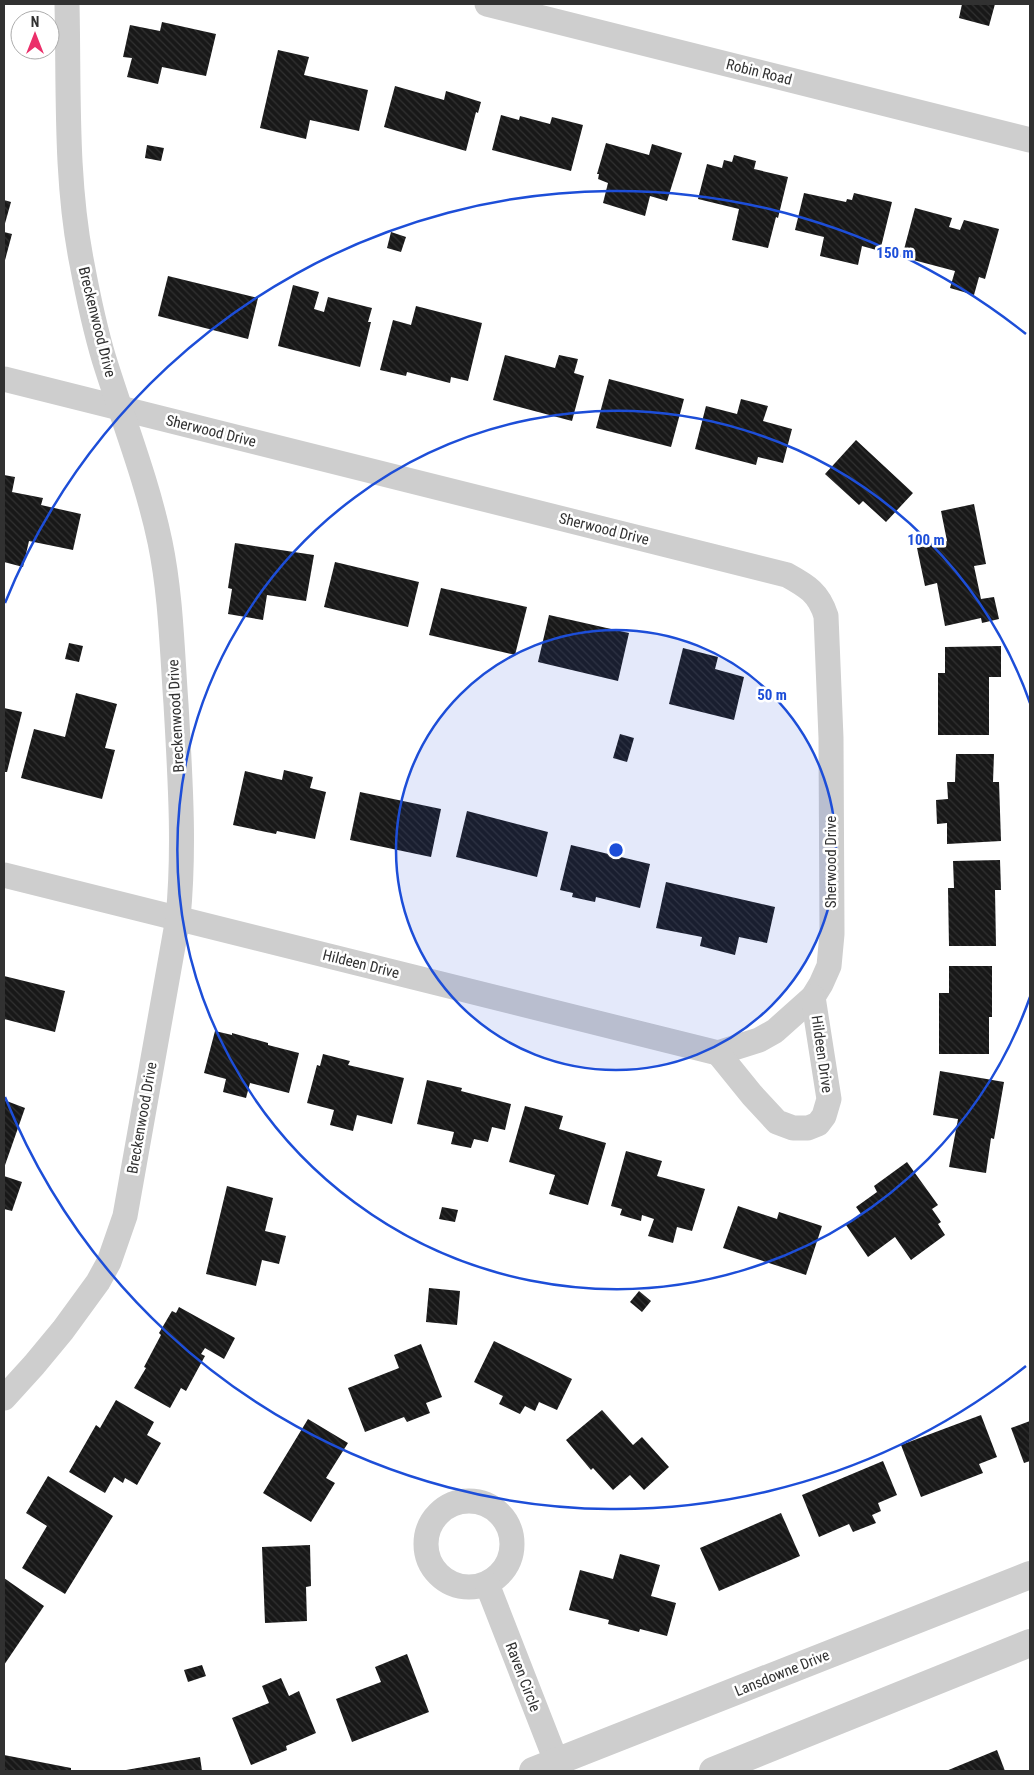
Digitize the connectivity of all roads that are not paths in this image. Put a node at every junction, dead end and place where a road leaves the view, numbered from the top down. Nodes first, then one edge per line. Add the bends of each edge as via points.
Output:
1 (67, 4) edge
2 (487, 4) edge
3 (1030, 140) edge
4 (4, 378) edge
5 (121, 408) junction
6 (4, 875) edge
7 (178, 918) junction
8 (817, 991) junction
9 (718, 1053) junction
10 (4, 1398) edge
11 (1030, 1575) edge
12 (487, 1584) dead end
13 (1030, 1643) edge
14 (550, 1768) edge
15 (712, 1771) edge

1 - 5 street, Breckenwood Drive via 74,213 104,358
2 - 3 street, Robin Road
4 - 5 street, Sherwood Drive
5 - 7 street, Breckenwood Drive via 148,492 170,598 181,788 182,880
5 - 8 street, Sherwood Drive via 787,575 816,594 826,616 831,738 832,934 828,966
6 - 7 street, Hildeen Drive
7 - 9 street, Hildeen Drive
7 - 10 street, Breckenwood Drive via 125,1216 112,1253 98,1282 63,1330
8 - 9 street, Hildeen Drive via 775,1031 759,1040
8 - 9 street, Hildeen Drive via 828,1099 824,1116 818,1124 794,1128 777,1122
11 - 14 street, Lansdowne Drive
12 - 14 street, Raven Circle
13 - 15 street

